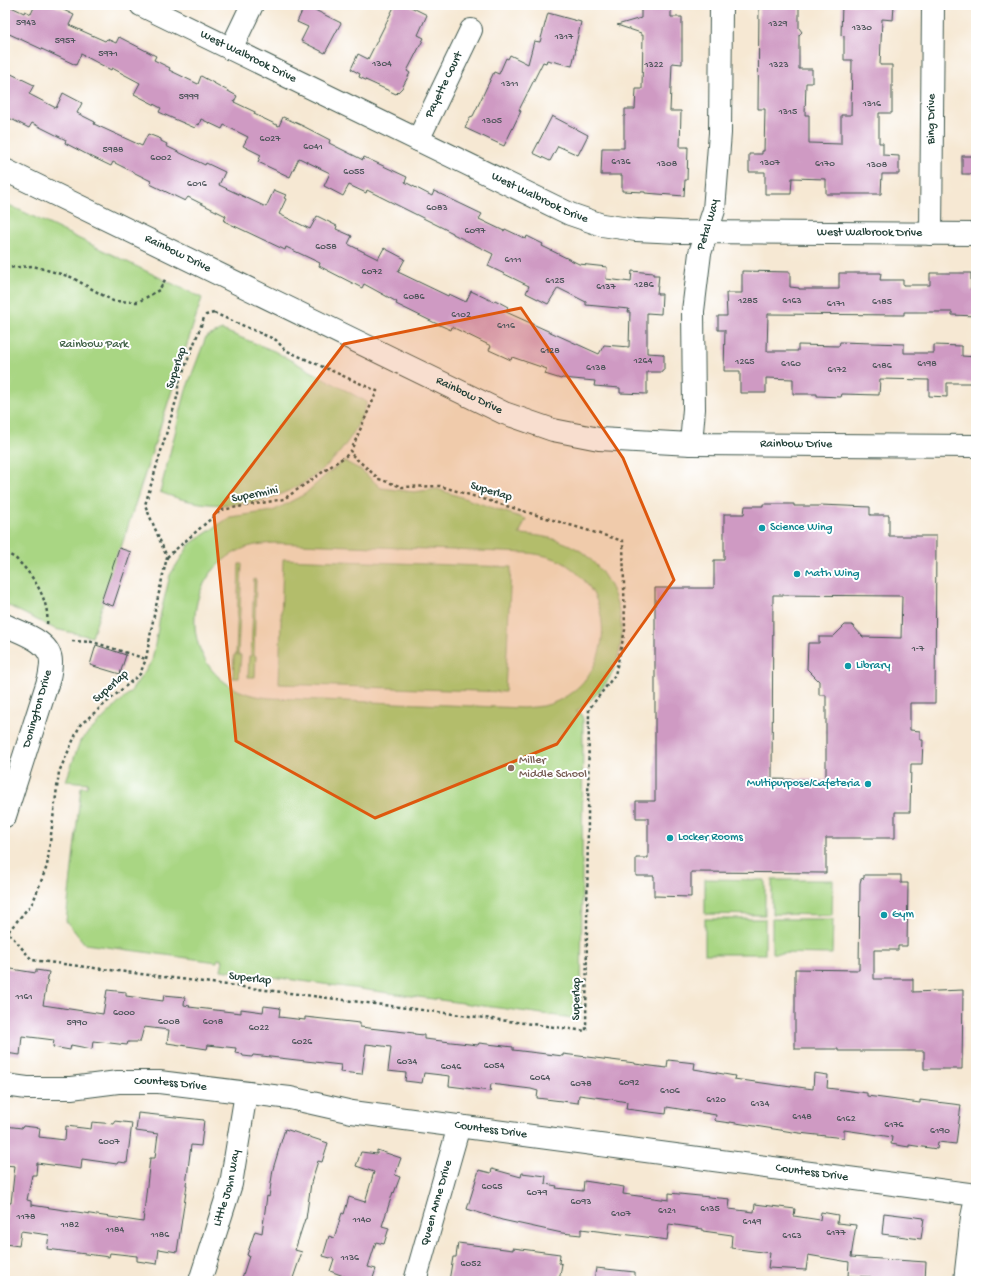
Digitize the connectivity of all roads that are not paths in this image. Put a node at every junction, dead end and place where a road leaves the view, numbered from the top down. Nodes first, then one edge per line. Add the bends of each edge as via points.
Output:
1 (141, 5) edge
2 (252, 5) edge
3 (722, 5) edge
4 (933, 5) edge
5 (472, 30) dead end
6 (231, 49) junction
7 (418, 140) junction
8 (5, 170) edge
9 (707, 232) junction
10 (931, 234) junction
11 (976, 234) edge
12 (691, 444) junction
13 (976, 446) edge
14 (5, 625) edge
15 (5, 816) edge
16 (5, 1085) edge
17 (246, 1093) junction
18 (458, 1126) junction
19 (976, 1195) edge
20 (976, 1199) edge
21 (200, 1281) edge
22 (415, 1281) edge
23 (965, 1281) edge

1 - 6 street, West Walbrook Drive
2 - 6 street
3 - 9 street, Petal Way via 719,141 714,210
4 - 10 street, Bing Drive
5 - 7 street, Payette Court
6 - 7 street, West Walbrook Drive
7 - 9 street, West Walbrook Drive via 570,214 602,225 636,230
8 - 12 street, Rainbow Drive via 504,413 553,430 600,439
9 - 10 street, West Walbrook Drive
9 - 12 street, Petal Way via 700,253 693,311 694,410
10 - 11 street, West Walbrook Drive
12 - 13 street, Rainbow Drive
14 - 15 street, Donington Drive via 43,644 50,654 51,662 49,678
16 - 17 street, Countess Drive via 71,1088 118,1082 159,1082
17 - 18 street, Countess Drive via 290,1098 352,1112
17 - 21 street, Little John Way via 231,1184
18 - 19 street, Countess Drive
18 - 22 street, Queen Anne Drive
20 - 23 street

